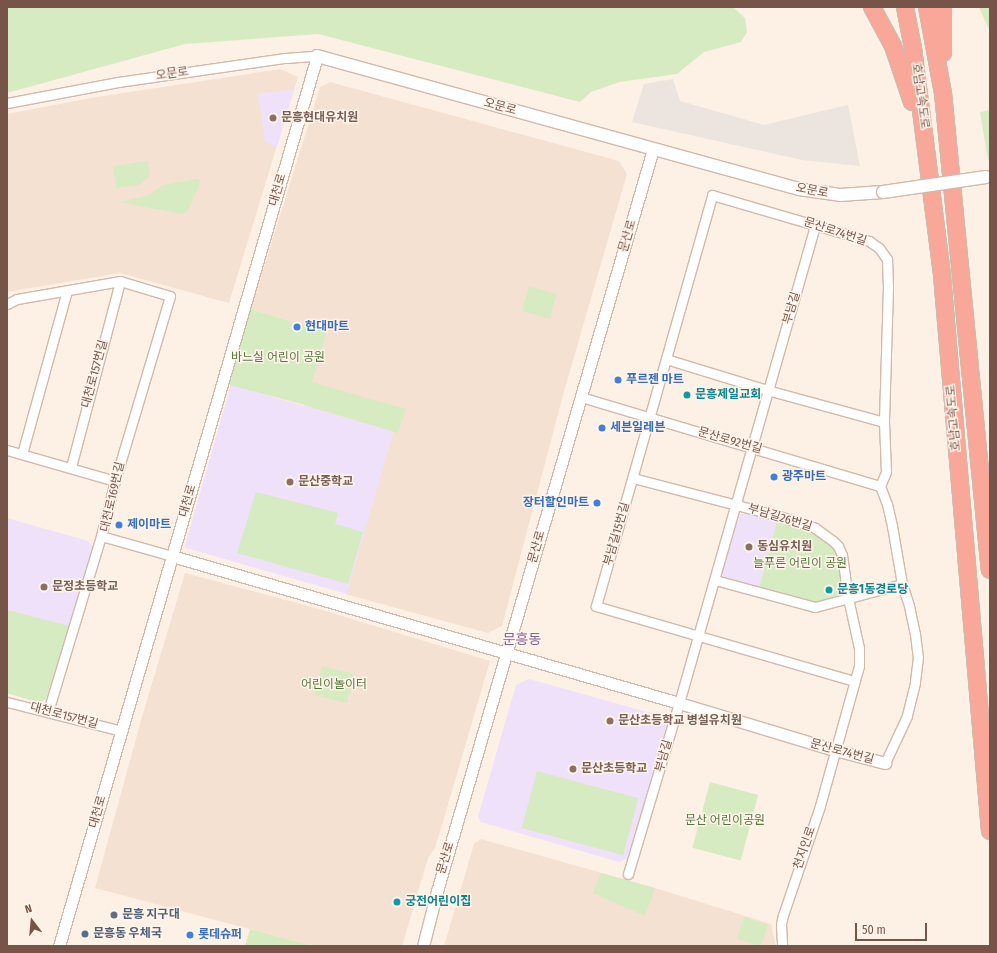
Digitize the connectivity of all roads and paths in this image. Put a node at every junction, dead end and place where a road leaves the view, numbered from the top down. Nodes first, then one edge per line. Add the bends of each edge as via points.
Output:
1 (872, 7) edge
2 (906, 7) edge
3 (927, 7) edge
4 (943, 7) edge
5 (317, 56) junction
6 (943, 93) junction
7 (7, 103) edge
8 (653, 149) junction
9 (928, 158) junction
10 (988, 177) edge
11 (712, 195) joint
12 (815, 225) junction
13 (120, 281) junction
14 (67, 291) junction
15 (7, 304) edge
16 (666, 359) junction
17 (767, 390) junction
18 (581, 397) junction
19 (650, 418) junction
20 (884, 422) junction
21 (751, 447) junction
22 (7, 450) edge
23 (22, 454) junction
24 (70, 467) junction
25 (634, 478) junction
26 (115, 481) junction
27 (880, 486) junction
28 (735, 505) junction
29 (101, 536) junction
30 (172, 556) junction
31 (990, 570) edge
32 (715, 580) junction
33 (902, 584) junction
34 (848, 598) junction
35 (697, 636) junction
36 (506, 654) junction
37 (854, 681) junction
38 (7, 702) edge
39 (679, 703) junction
40 (48, 712) junction
41 (122, 731) junction
42 (834, 750) junction
43 (885, 764) joint
44 (990, 830) edge
45 (628, 874) dead end
46 (59, 946) edge
47 (423, 946) edge
48 (782, 946) edge

1 - 9 highway via 893,46 906,80
2 - 9 highway, 호남고속도로
3 - 6 highway, 호남고속도로
4 - 6 highway
5 - 7 street, 오문로 via 285,58 118,82
5 - 8 main road, 오문로
5 - 30 street, 대천로
6 - 31 highway, 호남고속도로
8 - 10 main road, 오문로, bridge via 799,189 840,195 883,192
8 - 18 street, 문산로
9 - 44 highway, 호남고속도로 via 942,275
11 - 12 street, 문산로74번길
11 - 16 street, 부남길15번길
12 - 17 street, 부남길
12 - 20 street, 문산로74번길 via 869,241 879,248 887,259
13 - 14 street
13 - 24 street, 대천로157번길
13 - 26 street, 대천로169번길 via 170,296
14 - 15 street via 17,299
14 - 23 street
16 - 17 street
16 - 19 street, 부남길15번길
17 - 20 street
17 - 21 street, 부남길
18 - 19 street, 문산로92번길
18 - 36 street, 문산로
19 - 21 street, 문산로92번길
19 - 25 street, 부남길15번길
20 - 27 street, 문산로74번길 via 886,472
21 - 27 street, 문산로92번길
21 - 28 street, 부남길
22 - 23 street
23 - 24 street
24 - 26 street
25 - 28 street
25 - 35 street, 부남길15번길 via 596,606
26 - 29 street, 대천로169번길
27 - 33 street, 문산로74번길 via 892,526
28 - 32 street, 부남길
28 - 34 street, 부남길26번길 via 779,516 826,534 838,546 842,555
29 - 30 street, 대천로169번길
29 - 40 street
30 - 36 street, 문산로74번길
30 - 41 street, 대천로
32 - 34 street via 815,607
32 - 35 street, 부남길
33 - 34 street
33 - 43 street, 문산로74번길 via 909,606 918,657 907,716
34 - 37 street, 부남길26번길 via 859,648 859,666
35 - 37 street
35 - 39 street, 부남길
36 - 39 street, 문산로74번길
36 - 47 street, 문산로
37 - 42 street, 부남길26번길
38 - 40 street, 대천로157번길
39 - 42 street, 문산로74번길
39 - 45 street, 부남길
40 - 41 street, 대천로157번길
41 - 46 street, 대천로
42 - 43 street, 문산로74번길
42 - 48 street, 천지인로 via 820,806 783,915

